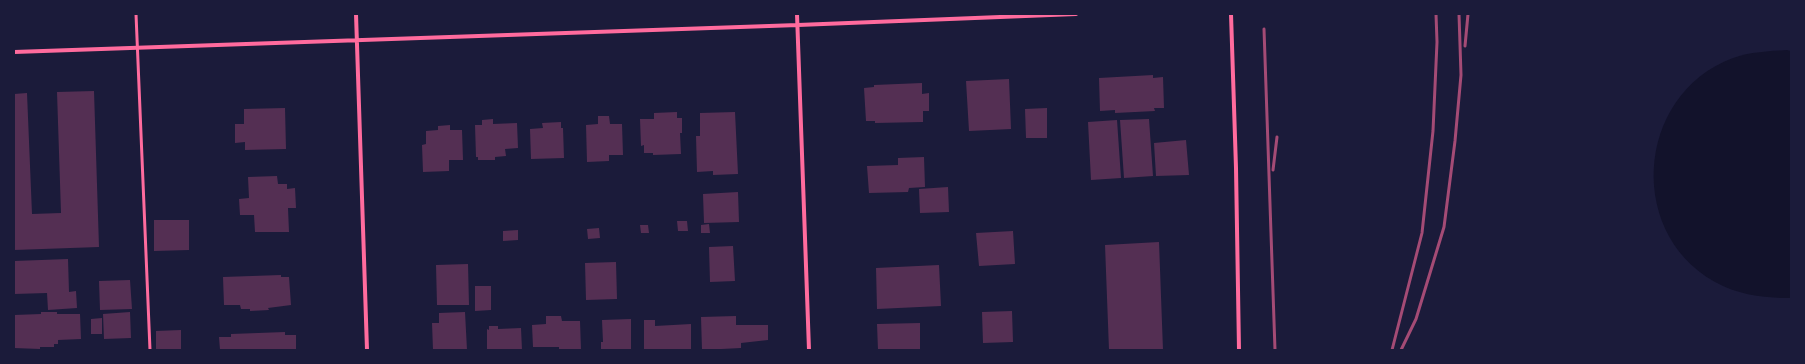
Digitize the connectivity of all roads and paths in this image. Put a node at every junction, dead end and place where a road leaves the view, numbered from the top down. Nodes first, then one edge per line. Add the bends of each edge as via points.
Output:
1 (136, 14) edge
2 (356, 14) edge
3 (797, 14) edge
4 (1076, 14) edge
5 (1231, 14) edge
6 (798, 25) junction
7 (357, 40) junction
8 (137, 48) junction
9 (14, 52) edge
10 (150, 350) edge
11 (367, 350) edge
12 (809, 350) edge
13 (1239, 350) edge

1 - 8 lane
2 - 7 street
3 - 6 street
4 - 6 street
5 - 13 street
6 - 7 street
6 - 12 street
7 - 8 street
7 - 11 street
8 - 9 street
8 - 10 lane

